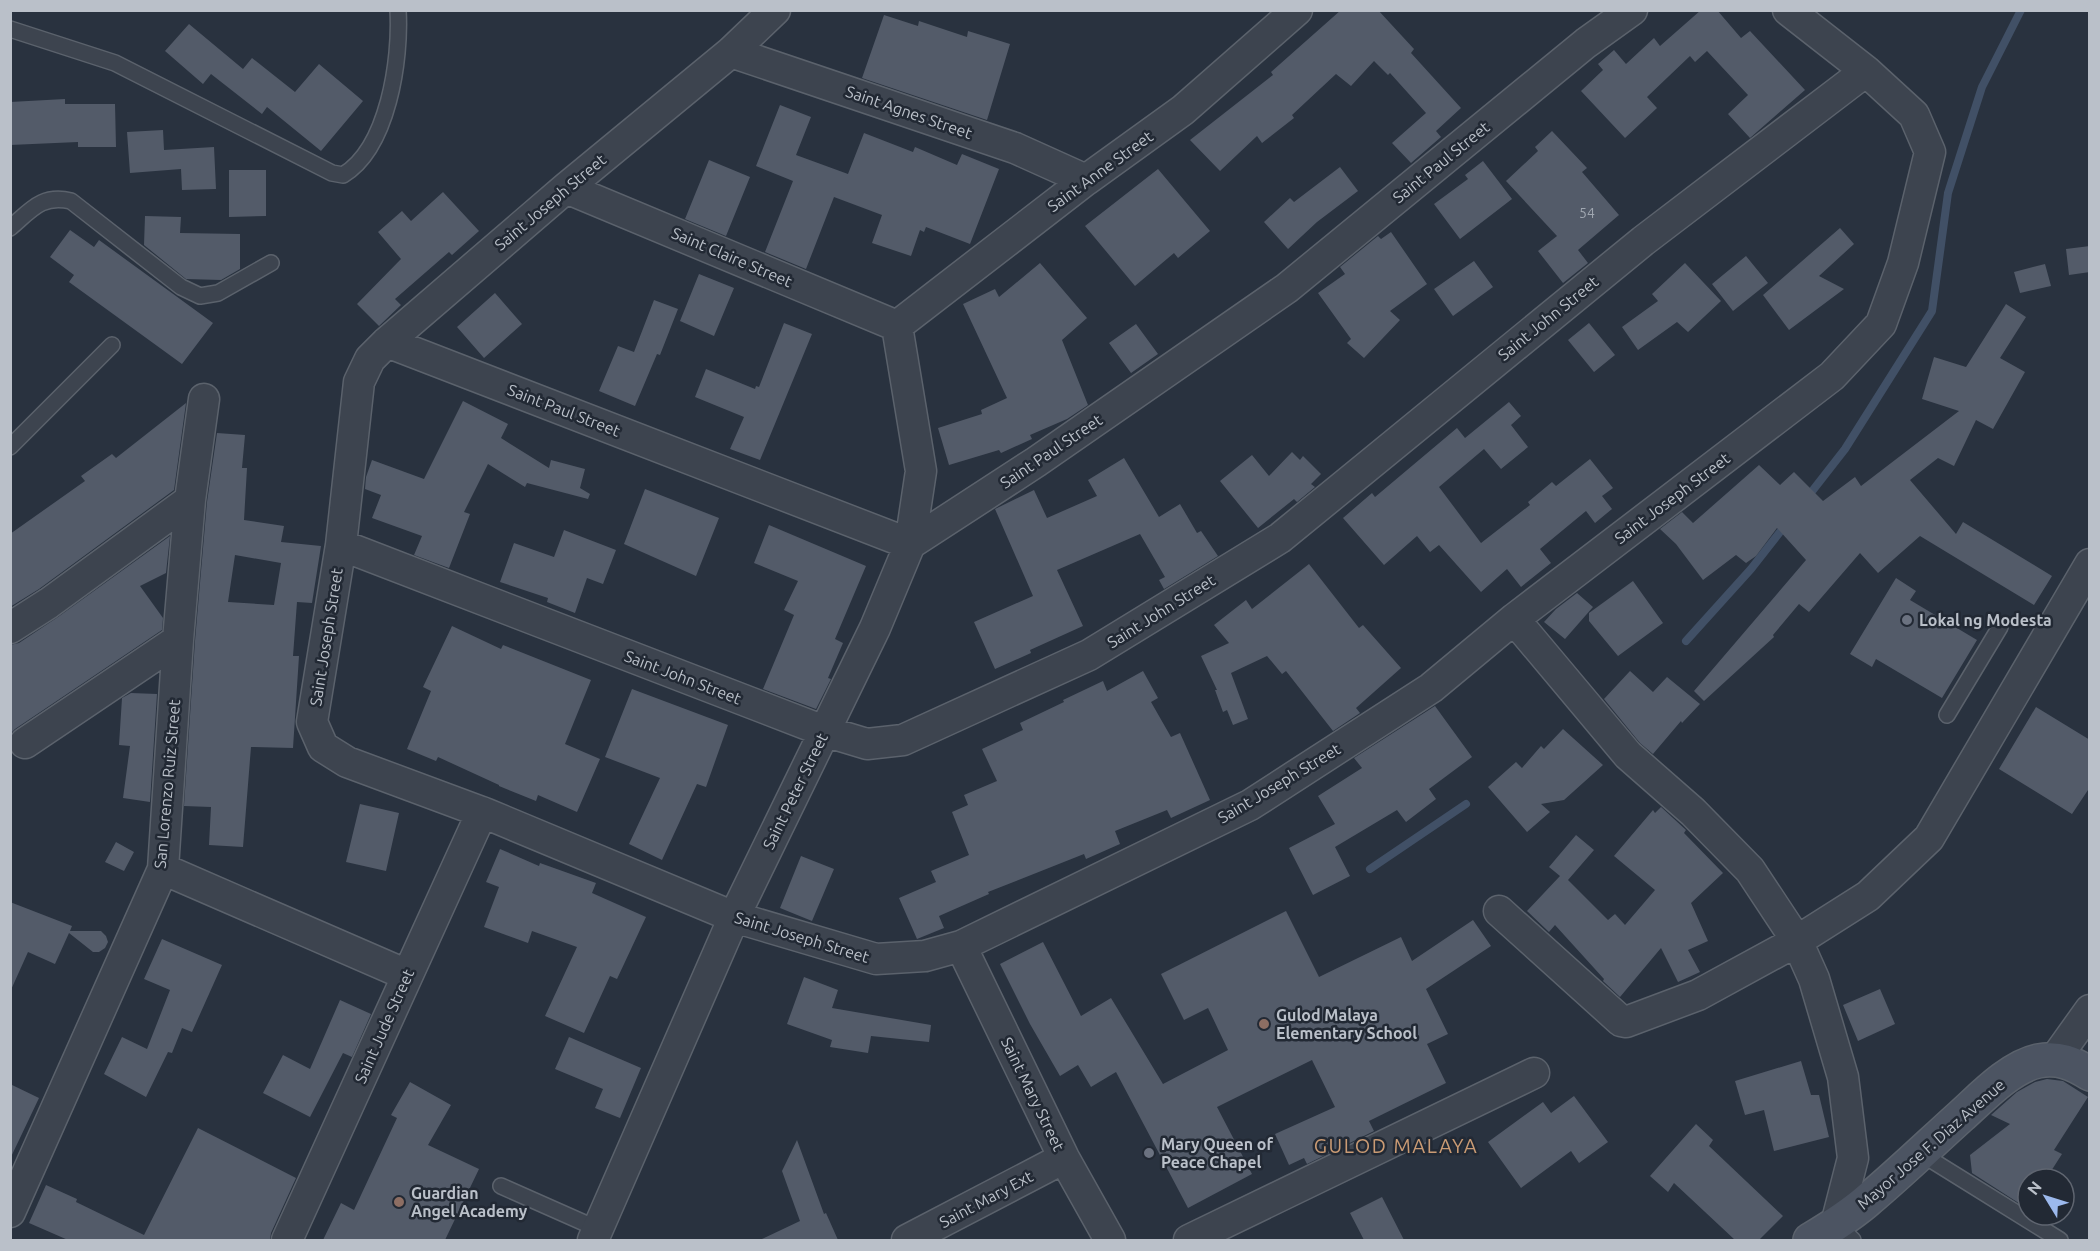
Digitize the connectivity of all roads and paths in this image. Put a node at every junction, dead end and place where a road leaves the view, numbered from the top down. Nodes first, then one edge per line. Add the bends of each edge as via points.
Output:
1 (775, 10) edge
2 (1297, 10) edge
3 (1632, 10) edge
4 (1788, 10) edge
5 (395, 12) edge
6 (11, 29) edge
7 (730, 52) junction
8 (1866, 71) junction
9 (1086, 180) junction
10 (566, 188) junction
11 (10, 228) edge
12 (271, 263) dead end
13 (897, 326) junction
14 (387, 342) junction
15 (112, 345) dead end
16 (204, 399) dead end
17 (10, 447) edge
18 (190, 500) junction
19 (910, 544) junction
20 (341, 545) junction
21 (2090, 564) edge
22 (1514, 619) junction
23 (2000, 627) dead end
24 (10, 628) edge
25 (178, 640) junction
26 (1947, 716) dead end
27 (824, 731) junction
28 (25, 743) dead end
29 (482, 812) junction
30 (163, 869) junction
31 (1499, 911) dead end
32 (734, 917) junction
33 (1797, 941) junction
34 (961, 946) junction
35 (407, 975) junction
36 (2089, 1013) edge
37 (2055, 1059) junction
38 (1534, 1073) dead end
39 (2090, 1074) edge
40 (1920, 1153) junction
41 (1064, 1158) junction
42 (501, 1186) dead end
43 (10, 1212) edge
44 (596, 1235) edge
45 (1833, 1235) edge
46 (287, 1240) edge
47 (907, 1240) edge
48 (1110, 1240) edge
49 (1189, 1240) edge
50 (2060, 1240) edge

1 - 7 street, Saint Joseph Street
2 - 9 street, Saint Anne Street via 1184,110
3 - 19 street, Saint Paul Street via 1586,43 1287,288
4 - 8 street, Saint Joseph Street
5 - 6 lane via 395,71 382,123 356,167 343,175 332,174 116,63
7 - 9 street, Saint Agnes Street via 1015,148
7 - 10 street, Saint Joseph Street
8 - 22 street, Saint Joseph Street via 1914,115 1930,152 1903,263 1881,324 1832,376
8 - 27 street, Saint John Street via 1643,241 1280,538 1089,656 903,740 867,744
9 - 13 street, Saint Anne Street
10 - 13 street, Saint Claire Street
10 - 14 street, Saint Joseph Street
11 - 12 lane via 40,202 58,198 71,201 181,287 200,296 218,293
13 - 19 street, Saint Peter Street via 921,471
14 - 19 street, Saint Paul Street
14 - 20 street, Saint Joseph Street via 370,359 358,382
15 - 17 lane
16 - 18 street, San Lorenzo Ruiz Street
18 - 24 street
18 - 25 street, San Lorenzo Ruiz Street
19 - 27 street, Saint Peter Street via 875,628
20 - 27 street, Saint John Street
20 - 29 street, Saint Joseph Street via 312,723 322,747 348,762
21 - 33 street via 1929,838 1868,896
22 - 33 street via 1628,755 1693,812 1750,870
22 - 34 street, Saint Joseph Street via 1431,688 1250,805
23 - 26 lane
25 - 28 street
25 - 30 street, San Lorenzo Ruiz Street
27 - 32 street, Saint Peter Street
29 - 32 street, Saint Joseph Street
29 - 35 street, Saint Jude Street
30 - 35 street
30 - 43 street, San Lorenzo Ruiz Street
31 - 33 street via 1626,1022 1698,995
32 - 34 street, Saint Joseph Street via 876,960 925,956
32 - 44 street, Saint Peter Street
33 - 45 street via 1814,979 1843,1077 1853,1158
34 - 41 street, Saint Mary Street
35 - 46 street, Saint Jude Street
36 - 37 street
37 - 39 main road
37 - 40 main road, Mayor Jose F. Diaz Avenue via 2036,1061 2016,1071
38 - 49 street
40 - 45 main road, Mayor Jose F. Diaz Avenue
40 - 50 lane
41 - 47 street, Saint Mary Ext
41 - 48 street, Saint Mary Street
42 - 44 lane

